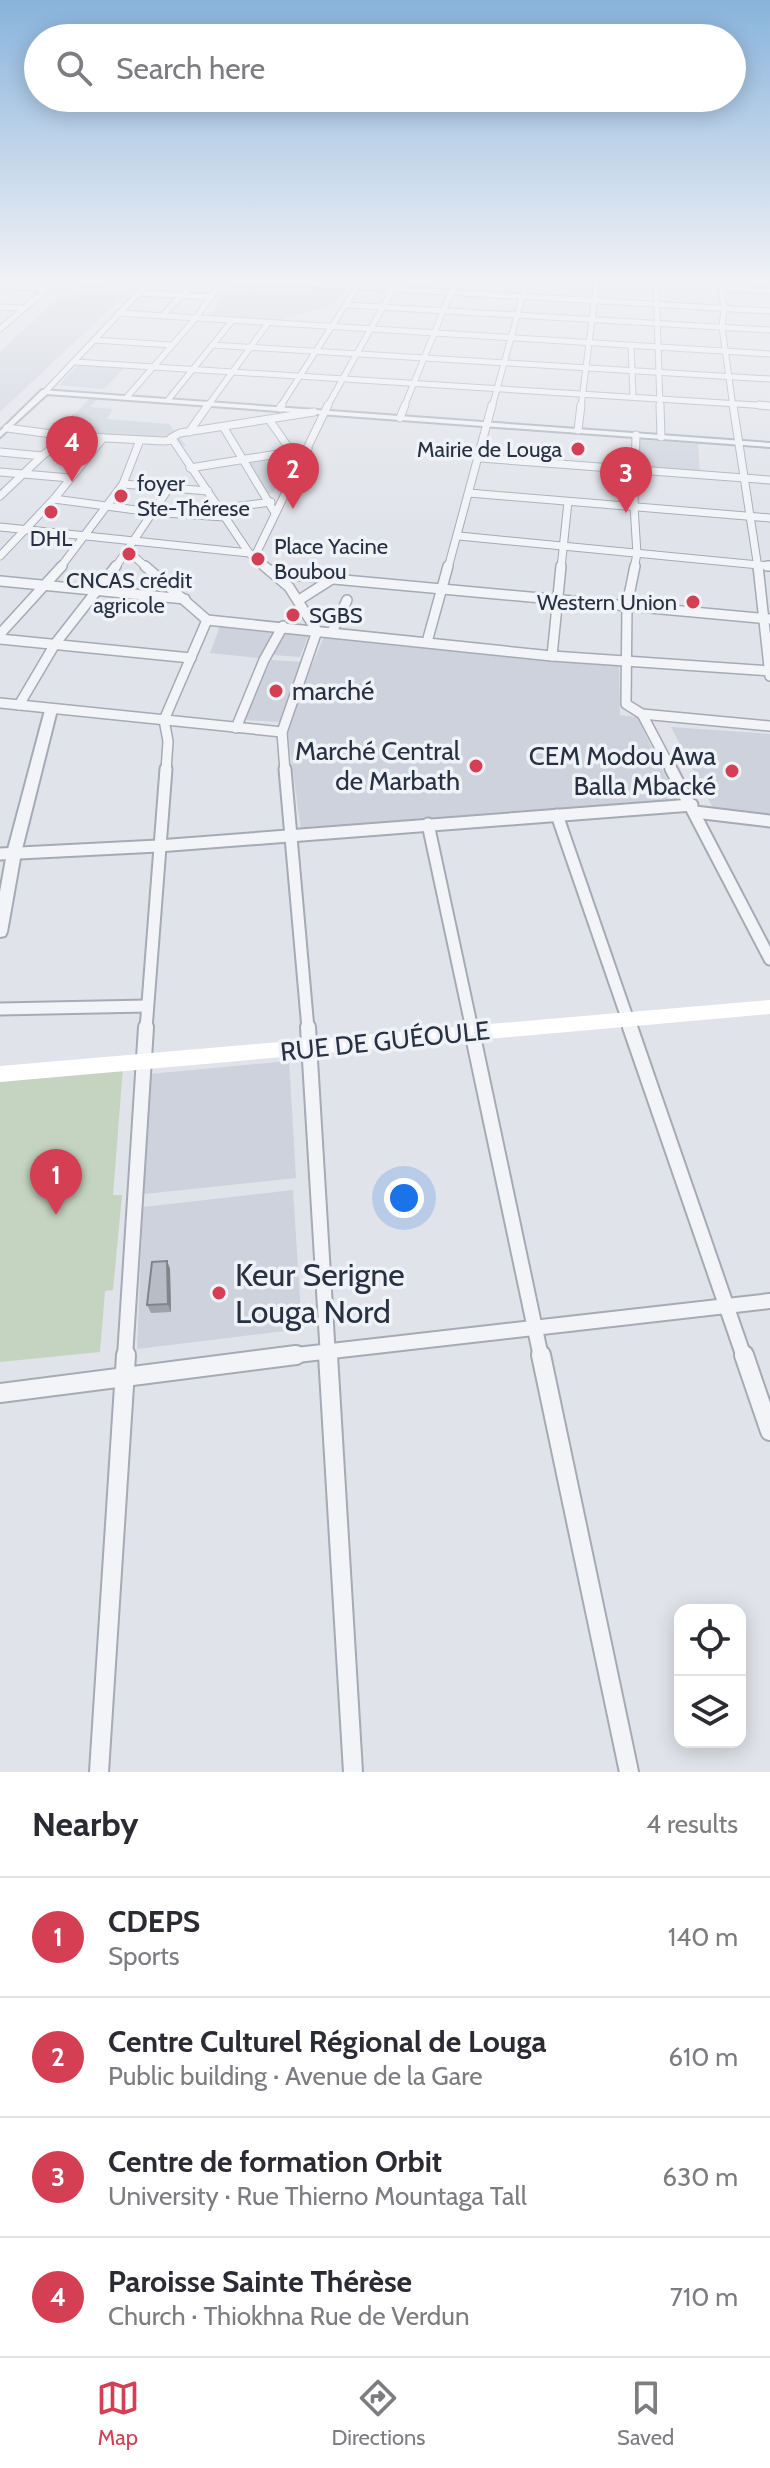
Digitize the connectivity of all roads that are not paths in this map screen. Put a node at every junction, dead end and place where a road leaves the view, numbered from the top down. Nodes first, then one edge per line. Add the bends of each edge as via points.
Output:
1 (75, 362) edge
2 (84, 363) edge
3 (158, 363) edge
4 (198, 363) edge
5 (238, 363) edge
6 (311, 363) edge
7 (350, 363) edge
8 (421, 363) edge
9 (500, 363) edge
10 (505, 363) junction
11 (586, 363) edge
12 (633, 363) edge
13 (658, 363) edge
14 (727, 363) edge
15 (585, 367) junction
16 (154, 368) junction
17 (192, 370) junction
18 (634, 370) junction
19 (231, 372) junction
20 (658, 372) junction
21 (302, 376) junction
22 (729, 376) junction
23 (341, 379) junction
24 (770, 379) edge
25 (413, 384) junction
26 (498, 391) junction
27 (45, 392) junction
28 (582, 393) junction
29 (633, 396) junction
30 (127, 397) junction
31 (658, 398) junction
32 (168, 400) junction
33 (208, 403) junction
34 (733, 403) junction
35 (770, 406) edge
36 (280, 408) junction
37 (314, 412) junction
38 (326, 412) junction
39 (400, 418) junction
40 (75, 419) dead end
41 (270, 421) junction
42 (490, 424) junction
43 (224, 428) junction
44 (578, 430) junction
45 (4, 432) edge
46 (189, 432) junction
47 (63, 435) junction
48 (636, 435) junction
49 (661, 437) junction
50 (103, 438) junction
51 (140, 440) junction
52 (173, 440) junction
53 (739, 442) junction
54 (770, 445) edge
55 (308, 449) junction
56 (291, 451) junction
57 (0, 452) edge
58 (42, 456) junction
59 (480, 458) junction
60 (242, 459) junction
61 (190, 468) junction
62 (634, 471) junction
63 (0, 472) edge
64 (21, 474) junction
65 (70, 478) junction
66 (743, 478) junction
67 (770, 480) edge
68 (123, 484) junction
69 (169, 488) junction
70 (208, 491) junction
71 (469, 493) junction
72 (0, 496) edge
73 (54, 499) junction
74 (271, 502) junction
75 (568, 502) junction
76 (107, 506) junction
77 (634, 506) junction
78 (218, 509) junction
79 (151, 512) junction
80 (275, 513) junction
81 (748, 515) junction
82 (224, 517) junction
83 (770, 518) edge
84 (0, 527) edge
85 (24, 529) junction
86 (459, 536) junction
87 (82, 538) junction
88 (563, 545) junction
89 (130, 547) junction
90 (252, 554) junction
91 (637, 554) junction
92 (0, 556) edge
93 (758, 565) junction
94 (770, 566) edge
95 (269, 570) junction
96 (334, 577) junction
97 (0, 581) edge
98 (47, 585) junction
99 (443, 588) junction
100 (96, 590) junction
101 (185, 599) junction
102 (557, 599) junction
103 (299, 600) junction
104 (347, 600) dead end
105 (627, 605) junction
106 (767, 618) edge
107 (207, 620) junction
108 (283, 626) junction
109 (317, 631) junction
110 (332, 632) junction
111 (0, 636) edge
112 (427, 642) junction
113 (55, 644) junction
114 (552, 656) junction
115 (191, 658) junction
116 (628, 662) junction
117 (770, 673) edge
118 (0, 703) edge
119 (19, 705) junction
120 (51, 710) junction
121 (642, 714) junction
122 (164, 720) junction
123 (770, 726) edge
124 (236, 728) junction
125 (282, 732) junction
126 (694, 809) junction
127 (557, 815) junction
128 (770, 821) edge
129 (428, 824) junction
130 (291, 834) junction
131 (158, 846) junction
132 (7, 854) edge
133 (0, 932) edge
134 (770, 959) edge
135 (147, 1006) junction
136 (770, 1007) edge
137 (0, 1009) edge
138 (626, 1018) junction
139 (474, 1032) junction
140 (310, 1050) junction
141 (143, 1062) junction
142 (0, 1074) edge
143 (770, 1301) edge
144 (727, 1306) junction
145 (534, 1327) junction
146 (330, 1353) junction
147 (122, 1375) junction
148 (0, 1393) edge
149 (770, 1431) edge
150 (99, 1772) edge
151 (353, 1772) edge
152 (629, 1772) edge

1 - 27 street
2 - 16 street
3 - 16 street
4 - 17 street
5 - 19 street
6 - 21 street
7 - 23 street
8 - 25 street
9 - 10 street
10 - 15 street
10 - 26 street
11 - 15 street
12 - 18 street
13 - 20 street
14 - 22 street
15 - 18 street
15 - 28 street
16 - 17 street
16 - 30 street
17 - 19 street
17 - 32 street
18 - 20 street
18 - 29 street
19 - 21 street
19 - 33 street
20 - 22 street
20 - 31 street
21 - 23 street
21 - 36 street
22 - 24 street
22 - 34 street
23 - 25 street
23 - 38 street
25 - 26 street
25 - 39 street
26 - 28 street
26 - 42 street
27 - 30 street
27 - 45 street
28 - 29 street
28 - 44 street
29 - 31 street
30 - 32 street
31 - 34 street
31 - 49 street
32 - 33 street
33 - 36 street
33 - 46 street
34 - 35 street
34 - 53 street
36 - 37 street
37 - 38 street
37 - 41 street
38 - 39 street
38 - 55 street
39 - 42 street
40 - 47 street
41 - 43 street
41 - 56 street
42 - 44 street
42 - 59 street
43 - 46 street
43 - 60 street
44 - 48 street
45 - 47 street
46 - 52 street
47 - 50 street
47 - 58 street
48 - 49 street
48 - 62 street
49 - 53 street
50 - 51 street
50 - 65 street
51 - 52 street
51 - 68 street
52 - 61 street
53 - 54 street
53 - 66 street
55 - 56 street
55 - 80 street
56 - 60 street
57 - 58 street
58 - 64 street
59 - 62 street
59 - 71 street
60 - 61 street
60 - 74 street
61 - 70 street
62 - 66 street
62 - 77 street
63 - 64 street
64 - 65 street
64 - 72 street
65 - 73 street
66 - 67 street
66 - 81 street
68 - 69 street
68 - 76 street
69 - 70 street
69 - 79 street
70 - 78 street
71 - 75 street
71 - 86 street
73 - 76 street
73 - 85 street
74 - 78 street
74 - 80 street
75 - 77 street
75 - 88 street
76 - 79 street
76 - 87 street
77 - 81 street
77 - 91 street
78 - 82 street
79 - 82 street
79 - 89 street
80 - 90 street
81 - 83 street
81 - 93 street
82 - 90 street
84 - 85 street
85 - 87 street
85 - 92 street
86 - 88 street
86 - 99 street
87 - 89 street
87 - 98 street
88 - 91 street
88 - 102 street
89 - 90 street
89 - 100 street
89 - 101 street
90 - 95 street
91 - 93 street
91 - 105 street
93 - 94 street
93 - 106 street
95 - 96 street
95 - 103 street
96 - 99 street
96 - 103 street
97 - 98 street
98 - 100 street
98 - 111 street
99 - 102 street
99 - 112 street
100 - 101 street
100 - 113 street
101 - 107 street
102 - 105 street
102 - 114 street
103 - 109 street
104 - 110 street
105 - 106 street
105 - 116 street
106 - 117 street
107 - 108 street
107 - 115 street
108 - 109 street
108 - 124 street
109 - 110 street
109 - 125 street
110 - 112 street
111 - 113 street
112 - 114 street
113 - 115 street
113 - 119 street
114 - 116 street
115 - 122 street
116 - 117 street
116 - 121 street via 628,708
118 - 119 street
119 - 120 street
120 - 122 street
120 - 132 street
121 - 123 street
121 - 126 street
122 - 124 street
122 - 131 street via 168,741
124 - 125 street
125 - 130 street
126 - 127 street
126 - 128 street
126 - 134 street
127 - 129 street
127 - 138 street
129 - 130 street
129 - 139 street
130 - 131 street
130 - 140 street
131 - 132 street
131 - 135 street
132 - 133 street
135 - 137 street
135 - 141 street
136 - 138 main road, RUE DE GUÉOULE
138 - 139 main road, RUE DE GUÉOULE
138 - 144 street
139 - 140 main road, RUE DE GUÉOULE
139 - 145 street
140 - 141 main road, RUE DE GUÉOULE
140 - 146 street
141 - 142 main road, RUE DE GUÉOULE
141 - 147 street
143 - 144 street
144 - 145 street
144 - 149 street
145 - 146 street
145 - 152 street
146 - 147 street
146 - 151 street
147 - 148 street
147 - 150 street

